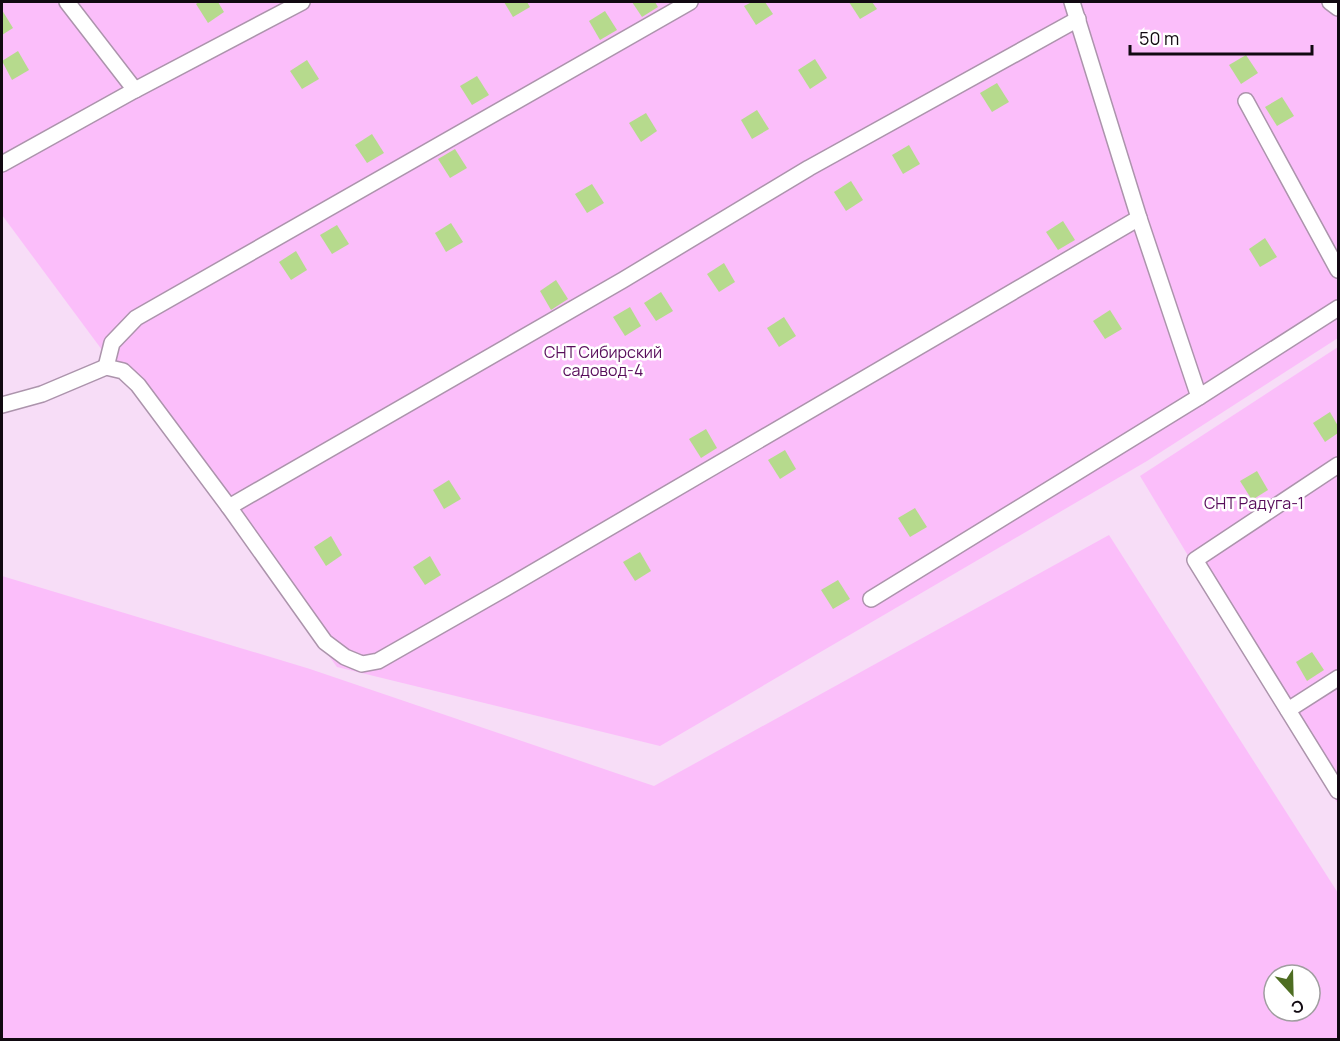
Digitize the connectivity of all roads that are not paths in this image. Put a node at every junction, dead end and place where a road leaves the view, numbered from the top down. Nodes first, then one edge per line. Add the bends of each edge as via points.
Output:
1 (67, 2) edge
2 (302, 2) edge
3 (690, 2) edge
4 (1072, 2) edge
5 (1330, 2) edge
6 (279, 7) edge
7 (1338, 8) edge
8 (1078, 19) junction
9 (135, 90) junction
10 (1246, 101) dead end
11 (2, 164) edge
12 (1139, 218) junction
13 (1338, 270) edge
14 (1338, 308) edge
15 (106, 367) junction
16 (1199, 397) junction
17 (2, 405) edge
18 (1338, 465) edge
19 (230, 507) junction
20 (871, 598) dead end
21 (1338, 678) edge
22 (1288, 710) junction
23 (1338, 790) edge

1 - 9 lane
2 - 6 lane
3 - 15 lane via 135,318 112,343
4 - 8 lane
5 - 7 lane
6 - 9 lane
8 - 12 lane
8 - 19 lane via 809,168
9 - 11 lane
10 - 13 lane
12 - 16 lane
12 - 19 lane via 378,661 362,664 325,642
14 - 16 lane
15 - 17 lane via 42,394
15 - 19 lane via 123,371 138,385
16 - 20 lane
18 - 22 lane via 1196,560
21 - 22 lane
22 - 23 lane

